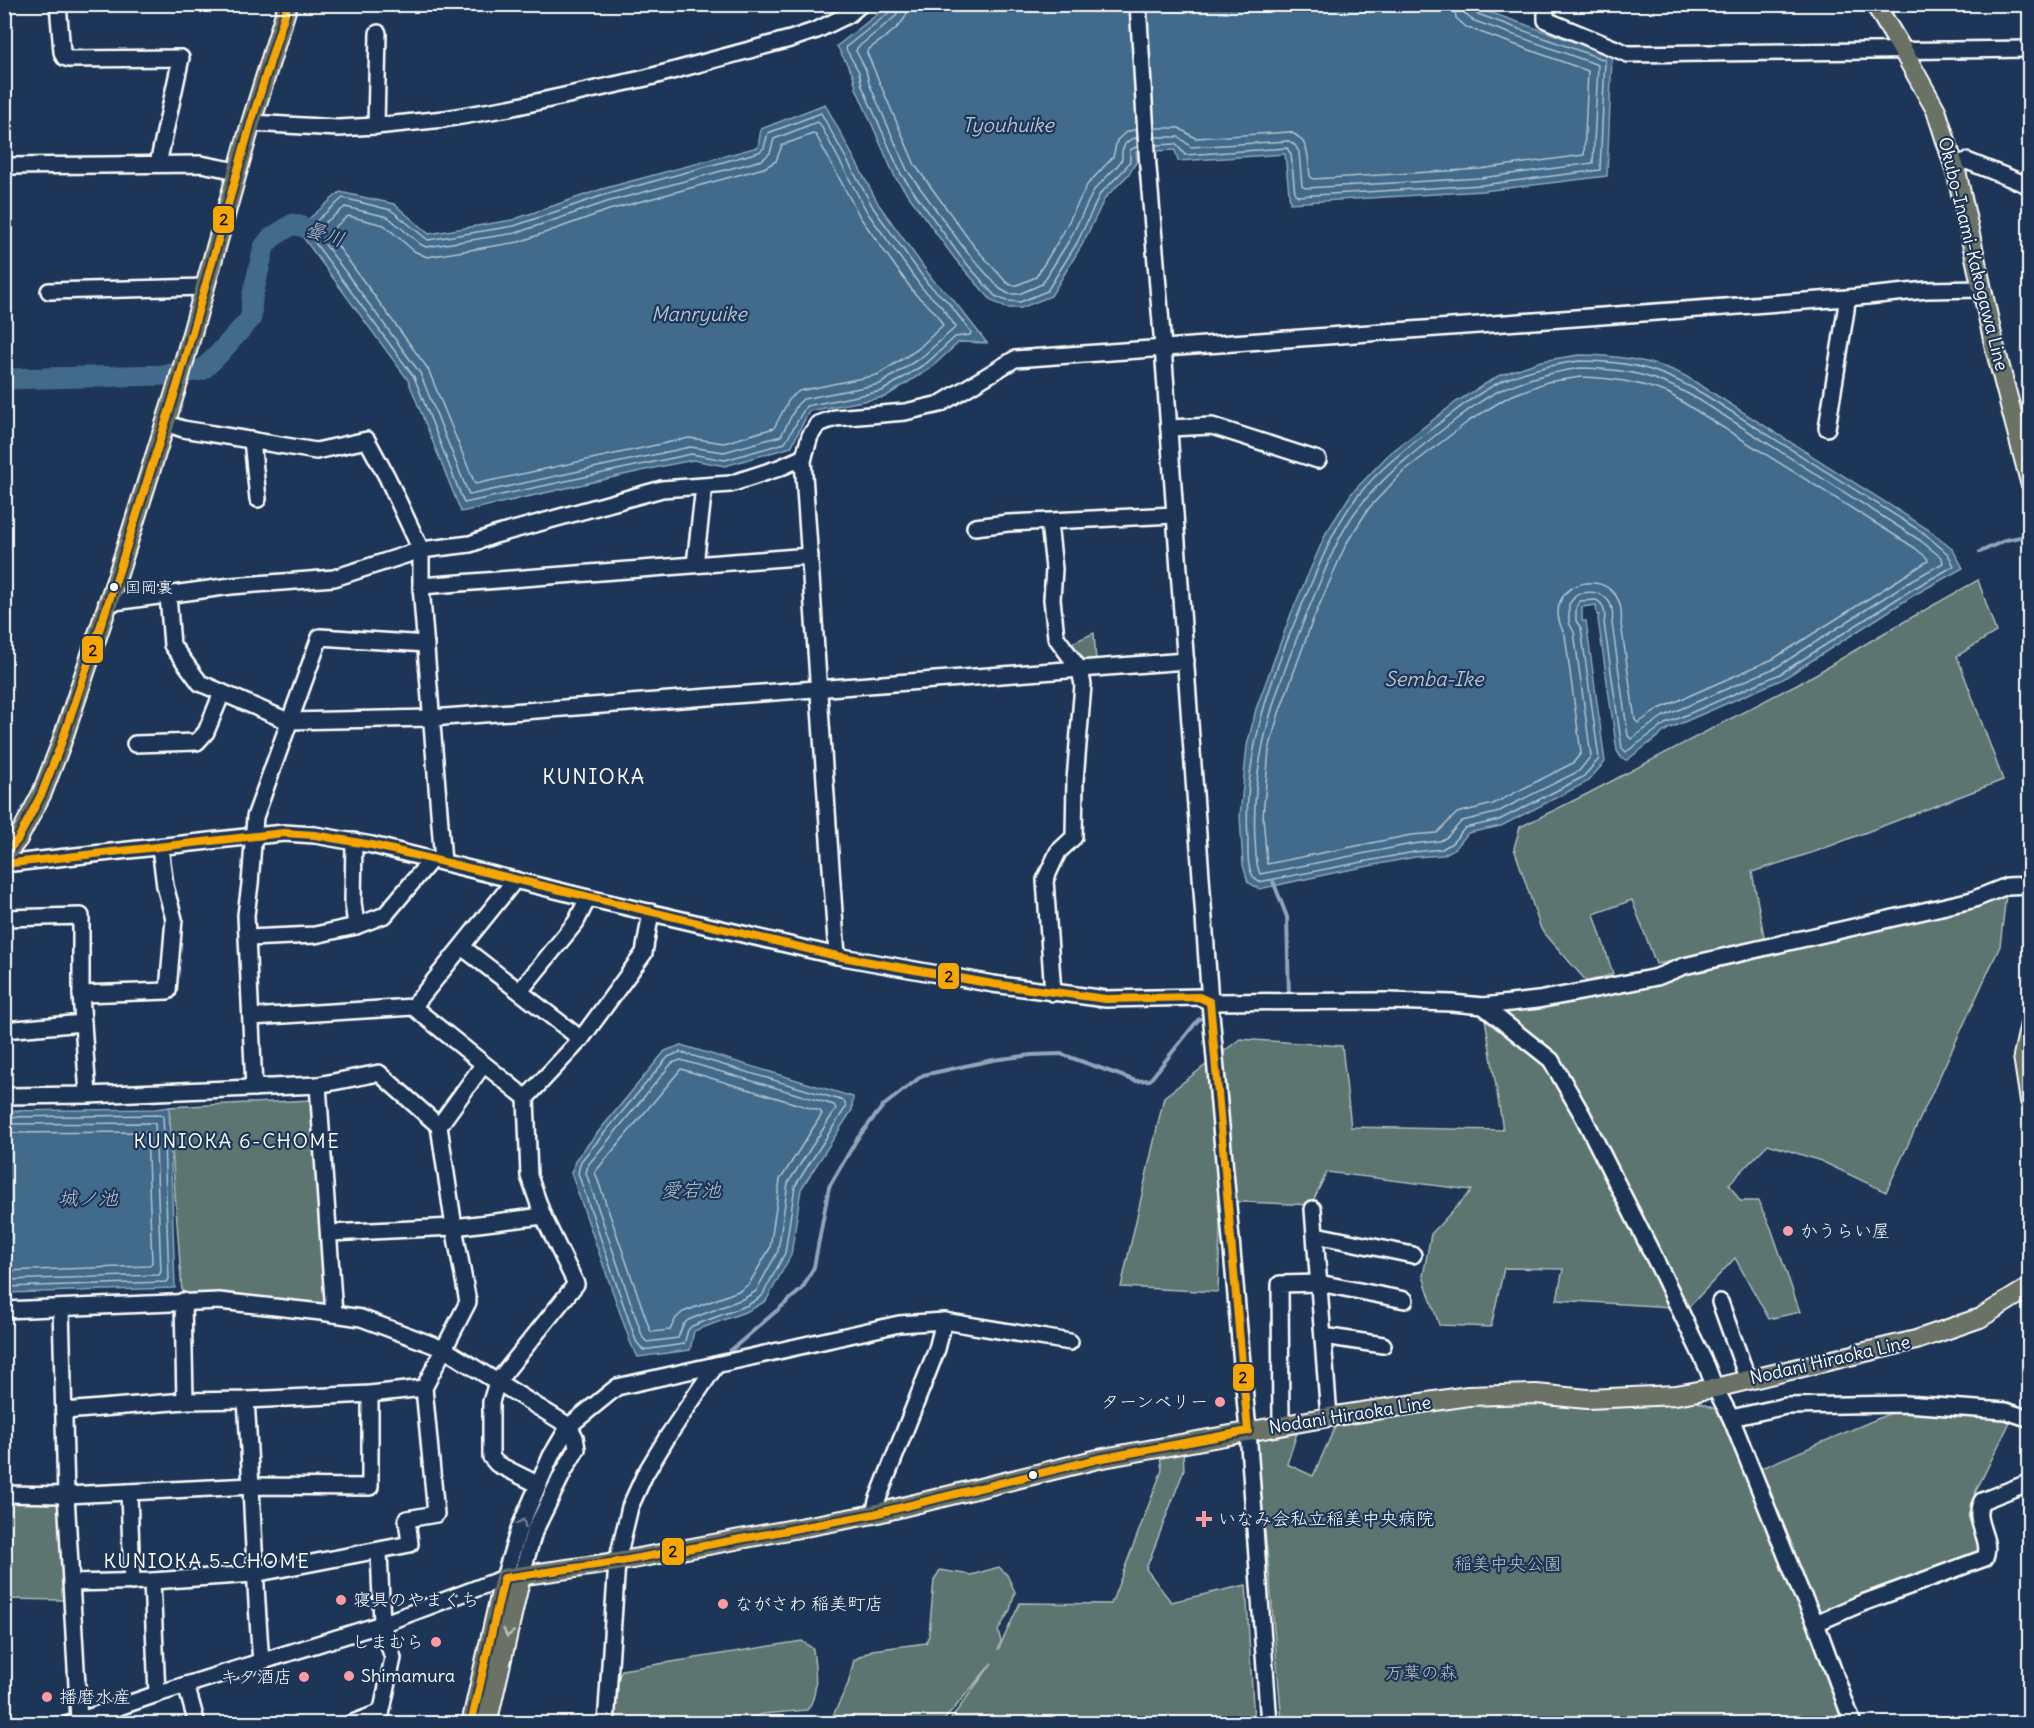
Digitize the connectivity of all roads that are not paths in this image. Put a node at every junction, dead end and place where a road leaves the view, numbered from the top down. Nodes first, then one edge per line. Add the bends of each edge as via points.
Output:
1 (58, 4) edge
2 (288, 4) edge
3 (861, 4) edge
4 (1138, 4) edge
5 (1545, 4) edge
6 (1875, 4) edge
7 (378, 33) dead end
8 (2030, 49) edge
9 (1904, 51) junction
10 (251, 123) junction
11 (376, 126) junction
12 (158, 164) junction
13 (1953, 165) junction
14 (4, 166) edge
15 (237, 171) junction
16 (2030, 186) edge
17 (206, 286) junction
18 (1982, 289) junction
19 (49, 291) dead end
20 (1847, 298) junction
21 (1163, 347) junction
22 (165, 423) junction
23 (1169, 428) junction
24 (1827, 428) dead end
25 (252, 440) junction
26 (804, 457) junction
27 (1318, 460) dead end
28 (2030, 482) edge
29 (704, 487) junction
30 (258, 500) dead end
31 (1175, 514) junction
32 (1049, 522) junction
33 (975, 527) dead end
34 (421, 550) junction
35 (810, 556) junction
36 (695, 564) junction
37 (421, 586) junction
38 (168, 595) junction
39 (106, 603) junction
40 (426, 644) junction
41 (1186, 662) junction
42 (1080, 670) junction
43 (821, 689) junction
44 (222, 693) junction
45 (431, 718) junction
46 (288, 721) junction
47 (135, 744) dead end
48 (254, 836) junction
49 (354, 841) junction
50 (160, 847) junction
51 (4, 856) edge
52 (437, 861) junction
53 (4, 864) edge
54 (515, 880) junction
55 (2030, 885) edge
56 (588, 898) junction
57 (651, 912) junction
58 (4, 918) edge
59 (356, 926) junction
60 (248, 938) junction
61 (462, 947) junction
62 (837, 956) junction
63 (520, 991) junction
64 (1053, 993) junction
65 (81, 994) junction
66 (1210, 1002) junction
67 (1483, 1006) junction
68 (413, 1007) junction
69 (251, 1017) junction
70 (83, 1023) junction
71 (2030, 1024) edge
72 (4, 1030) edge
73 (581, 1039) junction
74 (483, 1065) junction
75 (318, 1085) junction
76 (254, 1088) junction
77 (88, 1095) junction
78 (4, 1096) edge
79 (526, 1098) junction
80 (2030, 1101) edge
81 (439, 1126) junction
82 (1313, 1209) dead end
83 (543, 1216) junction
84 (453, 1227) junction
85 (330, 1233) junction
86 (1316, 1235) junction
87 (1413, 1255) dead end
88 (1319, 1283) junction
89 (2030, 1287) edge
90 (1405, 1300) dead end
91 (183, 1301) junction
92 (1720, 1302) dead end
93 (61, 1308) junction
94 (4, 1310) edge
95 (334, 1314) junction
96 (944, 1321) junction
97 (1323, 1336) junction
98 (1070, 1342) dead end
99 (1383, 1345) dead end
100 (444, 1349) junction
101 (716, 1365) junction
102 (1748, 1380) junction
103 (497, 1382) junction
104 (424, 1388) junction
105 (1715, 1388) junction
106 (370, 1394) junction
107 (246, 1400) junction
108 (185, 1401) junction
109 (65, 1411) junction
110 (1329, 1417) junction
111 (1731, 1418) junction
112 (2030, 1419) edge
113 (1281, 1425) junction
114 (569, 1426) junction
115 (1248, 1431) junction
116 (2030, 1482) edge
117 (540, 1485) junction
118 (252, 1486) junction
119 (129, 1492) junction
120 (4, 1494) edge
121 (66, 1495) junction
122 (874, 1514) junction
123 (379, 1551) junction
124 (617, 1562) junction
125 (254, 1574) junction
126 (513, 1577) junction
127 (152, 1581) junction
128 (132, 1582) junction
129 (71, 1583) junction
130 (1816, 1623) junction
131 (382, 1624) junction
132 (261, 1662) junction
133 (186, 1685) junction
134 (157, 1694) junction
135 (380, 1718) edge
136 (74, 1722) edge
137 (197, 1724) edge
138 (350, 1724) edge
139 (471, 1724) edge
140 (487, 1724) edge
141 (606, 1724) edge
142 (1269, 1724) edge
143 (1853, 1724) edge

1 - 12 street via 64,57 181,58
2 - 10 main road
3 - 11 street via 817,30 646,78 509,108
4 - 21 street
5 - 9 street via 1545,20 1628,54
6 - 9 main road, Okubo-Inami-Kakogawa Line
7 - 11 street
8 - 9 street
9 - 13 main road, Okubo-Inami-Kakogawa Line via 1936,110
10 - 11 street
10 - 15 main road
12 - 14 street
12 - 15 street via 201,164
13 - 16 street via 1967,161
13 - 18 main road, Okubo-Inami-Kakogawa Line
15 - 17 main road
17 - 19 street
17 - 22 main road
18 - 20 street
18 - 28 main road, Okubo-Inami-Kakogawa Line
20 - 21 street
20 - 24 street
21 - 23 street
21 - 26 street via 1015,359 940,404 905,412 835,418 818,424
22 - 25 street
22 - 39 main road
23 - 27 street via 1212,426
23 - 31 street
25 - 30 street
25 - 34 street via 316,451 367,440
26 - 29 street via 730,484
26 - 35 street
29 - 34 street via 662,489 470,544
29 - 36 street
31 - 32 street
31 - 41 street
32 - 33 street
32 - 42 street via 1056,638
34 - 37 street
34 - 38 street via 334,578
35 - 36 street
35 - 43 street
36 - 37 street
37 - 40 street
38 - 39 street
38 - 44 street via 172,645 200,683
39 - 51 main road via 42,793
40 - 45 street
40 - 46 street via 320,637
41 - 42 street
41 - 66 street
42 - 43 street
42 - 64 street via 1083,685 1074,837 1058,852 1045,880
43 - 45 street
43 - 62 street
44 - 46 street
44 - 47 street via 206,732 197,742
45 - 46 street
45 - 52 street
46 - 48 street via 255,817
48 - 49 street via 284,833
48 - 50 street
48 - 60 street via 246,915
49 - 52 street
49 - 59 street
50 - 53 street
50 - 65 street via 174,920 168,991
52 - 54 street
52 - 59 street via 385,915
54 - 56 street
54 - 61 street
55 - 67 street via 2007,886 1972,900 1684,966 1658,976 1538,1000
56 - 57 street
56 - 63 street via 576,922
57 - 62 street
57 - 73 street via 644,953
58 - 65 street via 81,916
59 - 60 street via 315,935
60 - 69 street
61 - 63 street
61 - 68 street
62 - 64 street
63 - 73 street
64 - 66 street via 1106,999 1199,997
65 - 70 street
66 - 67 street via 1387,1000
66 - 115 street
67 - 105 street via 1551,1060 1607,1162
68 - 69 street
68 - 74 street
69 - 76 street
70 - 72 street
70 - 77 street
71 - 80 main road via 2023,1056
73 - 79 street
74 - 79 street
74 - 81 street
75 - 76 street
75 - 81 street via 379,1073
75 - 85 street
76 - 77 street
77 - 78 street
79 - 83 street via 529,1176
81 - 84 street
82 - 86 street
83 - 84 street
83 - 103 street via 576,1284
84 - 85 street
84 - 100 street via 468,1302
85 - 95 street
86 - 87 street
86 - 88 street
88 - 90 street
88 - 97 street
88 - 113 street via 1280,1284
89 - 102 main road, Nodani Hiraoka Line via 1980,1318 1916,1340
91 - 93 street
91 - 95 street via 219,1300
91 - 108 street
92 - 102 street
93 - 94 street
93 - 109 street
95 - 100 street via 361,1318
96 - 98 street
96 - 101 street via 899,1324
96 - 122 street
97 - 99 street
97 - 110 street
100 - 103 street
100 - 104 street
101 - 114 street via 617,1387
101 - 124 street via 645,1474 630,1507
102 - 105 main road, Nodani Hiraoka Line
103 - 114 street
103 - 117 street via 491,1402 490,1457
104 - 106 street
104 - 123 street via 436,1514 407,1519 410,1544
105 - 110 main road, Nodani Hiraoka Line via 1676,1395 1587,1399 1536,1394 1468,1396
105 - 111 street
106 - 107 street
106 - 118 street via 370,1487
107 - 108 street
107 - 118 street
108 - 109 street
109 - 121 street
110 - 113 main road, Nodani Hiraoka Line
111 - 112 street via 1786,1406 1905,1404 2006,1411
111 - 130 street
113 - 115 main road, Nodani Hiraoka Line
114 - 117 street
114 - 126 street via 577,1449
115 - 122 main road, Nodani Hiraoka Line via 1098,1459
115 - 142 street
116 - 130 street via 1982,1501 1978,1516 1989,1550 1985,1558
126 -> 117 street via 519,1530
118 - 119 street
118 - 125 street
119 - 121 street
119 - 128 street
120 - 121 street
121 - 129 street
122 - 124 main road, Nodani Hiraoka Line
123 - 125 street
123 - 131 street
124 - 126 main road, Nodani Hiraoka Line
124 - 141 street
125 - 127 street
125 - 132 street
126 - 131 street
126 - 139 main road
126 -> 140 main road
127 - 128 street
127 - 134 street
128 - 129 street
129 - 136 street
130 - 143 street
131 - 132 street
131 - 135 street via 393,1659
132 - 133 street
133 - 134 street
133 - 137 street
134 - 136 street
135 - 138 street

